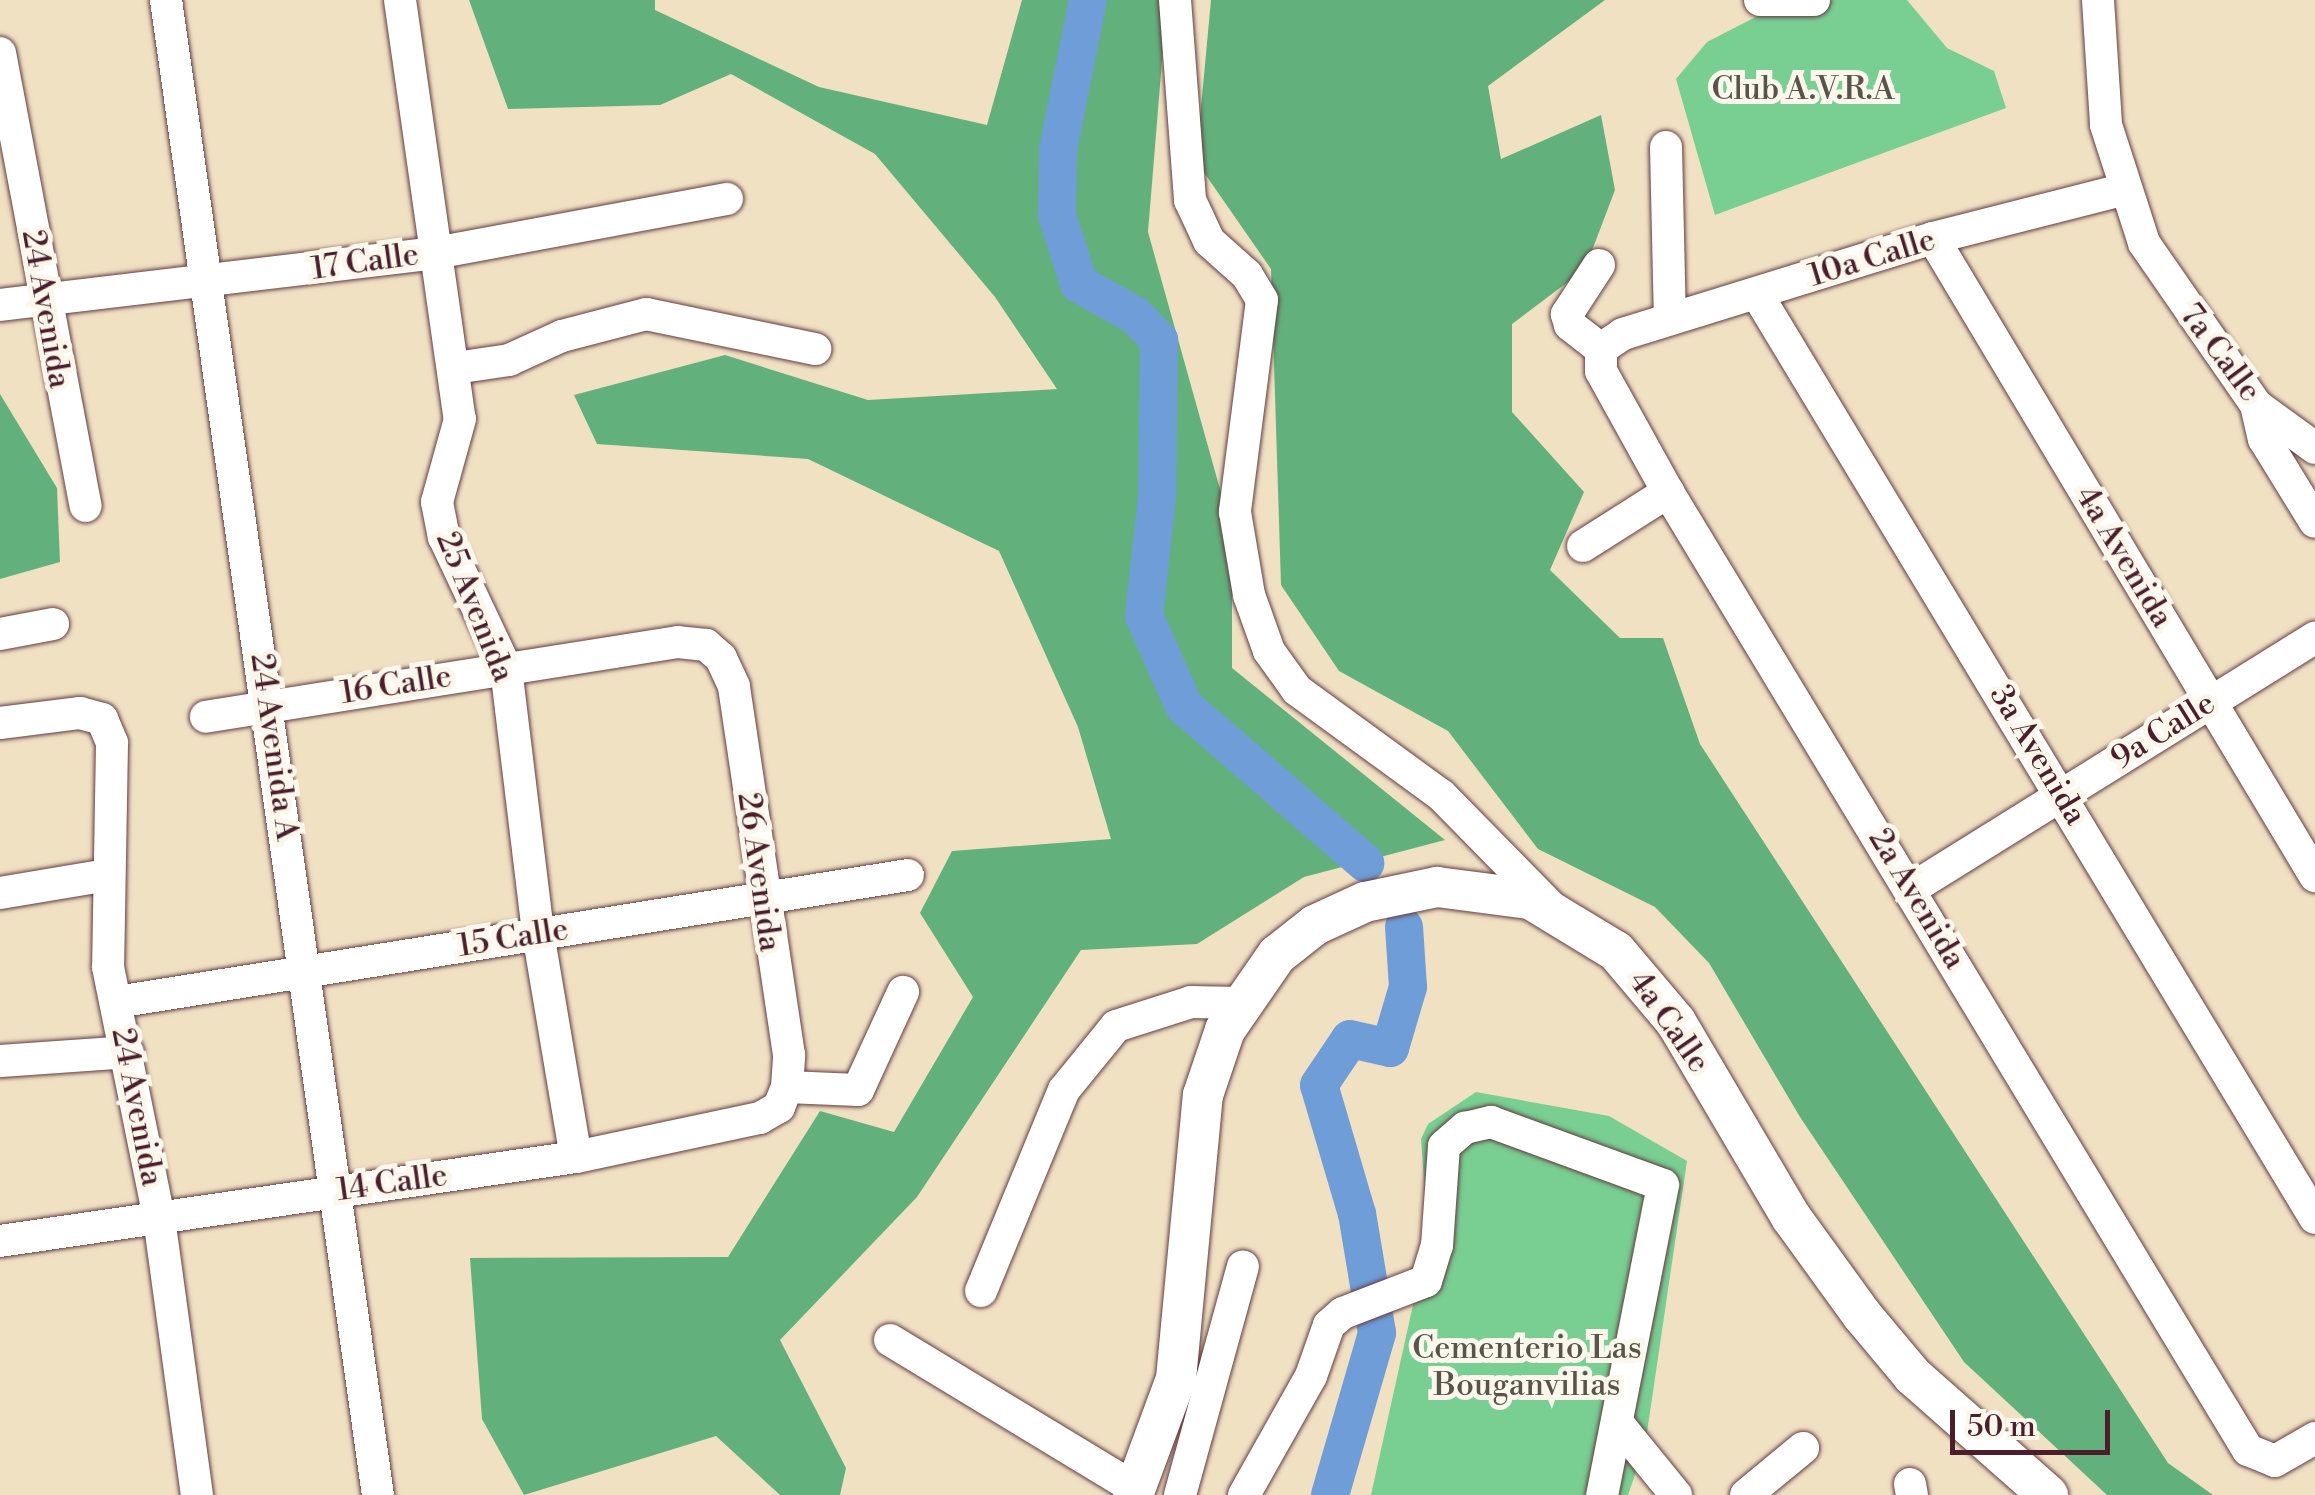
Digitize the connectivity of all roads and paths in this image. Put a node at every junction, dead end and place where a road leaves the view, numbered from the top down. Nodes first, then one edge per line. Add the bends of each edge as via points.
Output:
1 (166, 0) edge
2 (400, 0) edge
3 (1175, 0) edge
4 (1814, 0) edge
5 (2098, 0) edge
6 (1765, 2) edge
7 (0, 53) edge
8 (1666, 147) dead end
9 (2122, 190) junction
10 (726, 199) dead end
11 (1934, 238) junction
12 (436, 253) junction
13 (1599, 265) dead end
14 (210, 284) junction
15 (1757, 294) junction
16 (46, 303) junction
17 (0, 305) edge
18 (1670, 320) junction
19 (1612, 342) junction
20 (815, 350) dead end
21 (455, 368) junction
22 (2256, 405) junction
23 (2315, 448) edge
24 (1668, 492) junction
25 (86, 506) dead end
26 (2315, 522) edge
27 (1583, 546) dead end
28 (52, 624) dead end
29 (0, 634) edge
30 (2309, 642) edge
31 (706, 646) joint
32 (506, 668) junction
33 (2210, 702) junction
34 (268, 704) junction
35 (206, 717) dead end
36 (0, 724) edge
37 (2062, 794) junction
38 (908, 875) dead end
39 (108, 876) junction
40 (2315, 876) edge
41 (1911, 889) junction
42 (0, 893) edge
43 (761, 900) junction
44 (1554, 909) junction
45 (538, 933) junction
46 (306, 974) junction
47 (904, 992) dead end
48 (117, 1002) junction
49 (1241, 1003) junction
50 (128, 1052) junction
51 (0, 1061) edge
52 (783, 1097) junction
53 (576, 1158) junction
54 (337, 1191) junction
55 (158, 1218) junction
56 (2315, 1218) edge
57 (0, 1240) edge
58 (1244, 1267) dead end
59 (981, 1291) dead end
60 (890, 1340) dead end
61 (1620, 1426) junction
62 (1803, 1448) dead end
63 (2290, 1452) edge
64 (1135, 1492) edge
65 (197, 1495) edge
66 (378, 1495) edge
67 (1180, 1495) edge
68 (1244, 1495) edge
69 (1602, 1495) edge
70 (1676, 1495) edge
71 (1746, 1495) edge
72 (2048, 1495) edge

1 - 14 street, 24 Avenida A
2 - 12 street, 25 Avenida
3 - 44 street via 1190,200 1209,240 1247,275 1262,300 1235,512 1249,595 1269,652 1297,690 1440,796
4 - 6 street
5 - 9 street, 7a Calle via 2106,125
7 - 16 street, 24 Avenida
8 - 18 street
9 - 11 street, 10a Calle
9 - 22 street, 7a Calle via 2174,292
10 - 12 street, 17 Calle
11 - 15 street, 10a Calle
11 - 33 street, 4a Avenida
12 - 14 street, 17 Calle
12 - 21 street, 25 Avenida
13 - 19 street via 1567,314 1570,325
14 - 16 street, 17 Calle
14 - 34 street, 24 Avenida A
15 - 18 street, 10a Calle
15 - 37 street, 3a Avenida
16 - 17 street, 17 Calle
16 - 25 street, 24 Avenida
18 - 19 street, 10a Calle
19 - 24 street, 2a Avenida via 1601,371
20 - 21 street via 646,314 562,336 509,360
21 - 32 street, 25 Avenida via 460,419 436,502 444,536
22 - 23 street, 7a Calle
22 - 26 street via 2264,439
24 - 27 street
24 - 41 street, 2a Avenida
28 - 29 street
30 - 33 street, 9a Calle
31 - 32 street, 16 Calle via 678,642
31 - 43 street, 26 Avenida via 721,658 734,686
32 - 34 street, 16 Calle
32 - 45 street, 25 Avenida
33 - 37 street, 9a Calle
33 - 40 street, 4a Avenida
34 - 35 street, 16 Calle
34 - 46 street, 24 Avenida A
36 - 39 street, 24 Avenida via 80,713 102,719 112,744
37 - 41 street, 9a Calle
37 - 56 street, 3a Avenida
38 - 43 street, 15 Calle
39 - 42 street
39 - 48 street, 24 Avenida via 108,967
41 - 63 street, 2a Avenida via 2248,1450
43 - 45 street, 15 Calle
43 - 52 street, 26 Avenida via 789,1055
44 - 49 main road, 4a Calle via 1498,892 1437,887 1365,902 1316,925 1276,956
44 - 72 main road, 4a Calle via 1644,980 1791,1216 1888,1346
45 - 46 street, 15 Calle
45 - 53 street, 25 Avenida
46 - 48 street, 15 Calle
46 - 54 street, 24 Avenida A
47 - 52 street via 858,1090
48 - 50 street, 24 Avenida
49 - 59 street via 1191,1002 1116,1026 1064,1090
49 - 64 main road, 4a Calle via 1204,1095 1176,1379
50 - 51 street
50 - 55 street, 24 Avenida
52 - 53 street, 14 Calle via 760,1118
53 - 54 street, 14 Calle
54 - 55 street, 14 Calle
54 - 66 street, 24 Avenida A
55 - 57 street, 14 Calle
55 - 65 street, 24 Avenida
58 - 67 street
60 - 64 street
61 - 68 street via 1663,1185 1492,1122 1465,1128 1444,1146 1437,1246 1426,1281 1342,1313 1328,1325 1310,1376
61 - 69 street
61 - 70 street
62 - 71 street

